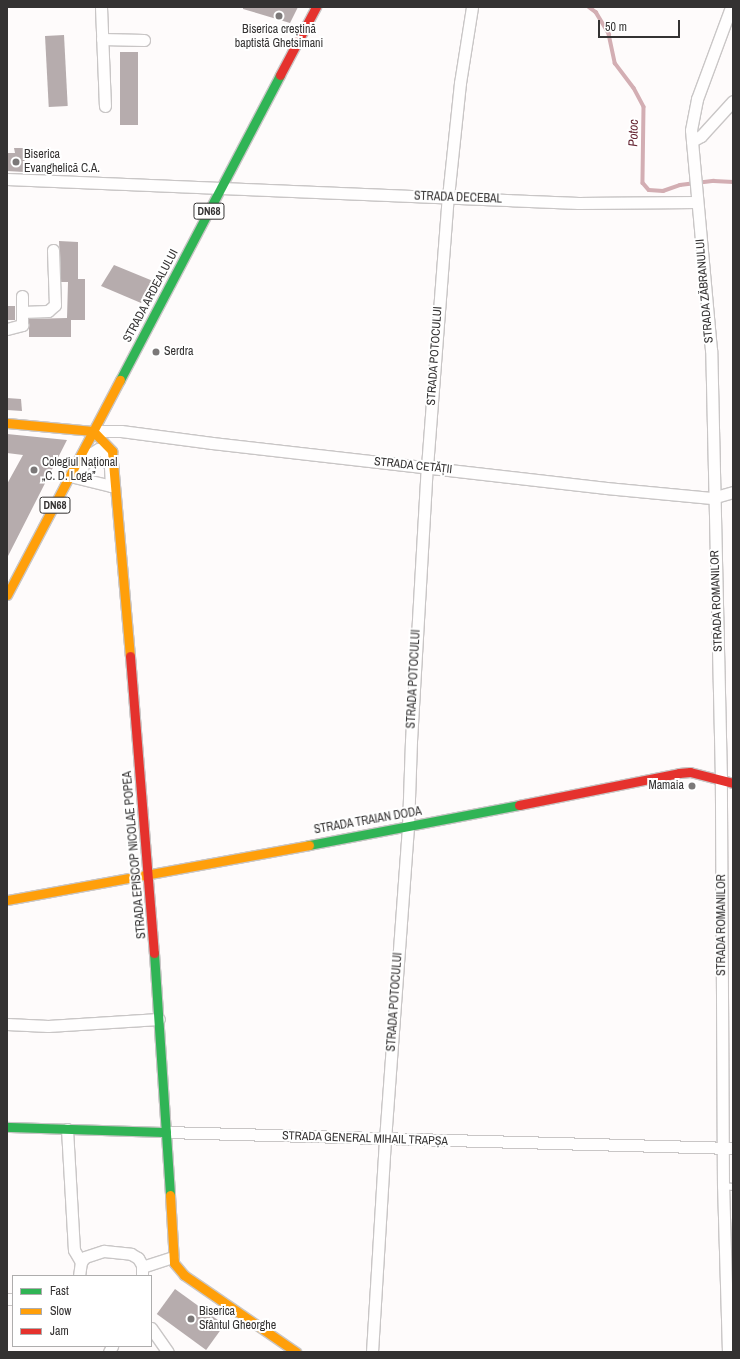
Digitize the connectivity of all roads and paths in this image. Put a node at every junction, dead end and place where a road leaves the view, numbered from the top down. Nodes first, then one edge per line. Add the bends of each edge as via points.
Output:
1 (101, 7) edge
2 (316, 7) edge
3 (472, 7) edge
4 (731, 7) edge
5 (102, 39) junction
6 (144, 40) dead end
7 (733, 101) edge
8 (105, 106) dead end
9 (692, 141) junction
10 (7, 179) edge
11 (220, 189) junction
12 (448, 197) junction
13 (696, 202) junction
14 (53, 250) dead end
15 (22, 296) dead end
16 (22, 312) junction
17 (7, 329) edge
18 (7, 423) edge
19 (93, 431) junction
20 (427, 467) junction
21 (73, 477) junction
22 (113, 487) junction
23 (733, 492) edge
24 (712, 498) junction
25 (7, 595) edge
26 (722, 780) junction
27 (733, 783) edge
28 (408, 827) junction
29 (149, 874) junction
30 (7, 900) edge
31 (159, 1019) junction
32 (7, 1024) edge
33 (7, 1127) edge
34 (67, 1129) junction
35 (166, 1132) junction
36 (385, 1140) junction
37 (728, 1148) edge
38 (728, 1187) edge
39 (172, 1257) junction
40 (81, 1262) junction
41 (142, 1272) edge
42 (79, 1275) edge
43 (152, 1329) edge
44 (168, 1352) edge
45 (296, 1352) edge
46 (372, 1352) edge
47 (728, 1352) edge

1 - 5 street
2 - 11 main road, STRADA ARDEALULUI / DN68
3 - 12 street, STRADA POTOCULUI via 460,83
4 - 9 street, STRADA ZĂBRANULUI via 700,88 692,122
5 - 6 street
5 - 8 street
7 - 9 street via 701,136
9 - 13 street, STRADA ZĂBRANULUI
10 - 11 street, STRADA DECEBAL
11 - 12 street, STRADA DECEBAL
11 - 19 main road, STRADA ARDEALULUI / DN68
12 - 13 street, STRADA DECEBAL via 578,203
12 - 20 street, STRADA POTOCULUI
13 - 24 street, STRADA ZĂBRANULUI via 711,350
14 - 16 street via 56,299 54,308 48,311
15 - 16 street
16 - 17 street via 20,327
18 - 19 main road
19 - 20 street, STRADA CETĂȚII via 121,431 212,444
19 - 21 main road, STRADA ARDEALULUI / DN68
19 - 22 main road, STRADA EPISCOP NICOLAE POPEA via 112,451
20 - 24 street, STRADA CETĂȚII
20 - 28 street, STRADA POTOCULUI via 410,741
21 - 22 street
21 - 22 street via 98,449 104,451 107,456
21 - 25 main road, STRADA ARDEALULUI / DN68
22 - 29 main road, STRADA EPISCOP NICOLAE POPEA
23 - 24 street, STRADA CETĂȚII
24 - 26 street, STRADA ROMANILOR
26 - 27 main road, STRADA TRAIAN DODA
26 - 28 main road, STRADA TRAIAN DODA via 690,772 679,773
26 - 37 street, STRADA ROMANILOR
28 - 29 main road, STRADA TRAIAN DODA
28 - 36 street, STRADA POTOCULUI
29 - 30 main road, STRADA TRAIAN DODA
29 - 31 main road, STRADA EPISCOP NICOLAE POPEA
31 - 32 street via 48,1026
31 - 35 main road, STRADA EPISCOP NICOLAE POPEA
33 - 34 main road, STRADA GENERAL MIHAIL TRAPȘA
34 - 35 main road, STRADA GENERAL MIHAIL TRAPȘA
34 - 40 street via 74,1250
35 - 36 street, STRADA GENERAL MIHAIL TRAPȘA
35 - 39 main road, STRADA EPISCOP NICOLAE POPEA
36 - 37 street, STRADA GENERAL MIHAIL TRAPȘA
36 - 46 street, STRADA POTOCULUI
37 - 38 street, STRADA ROMANILOR
38 - 47 street, STRADA ROMANILOR
39 - 41 street
39 - 45 main road via 184,1275
40 - 41 street via 92,1253 120,1252 138,1258
40 - 42 street
43 - 44 street

